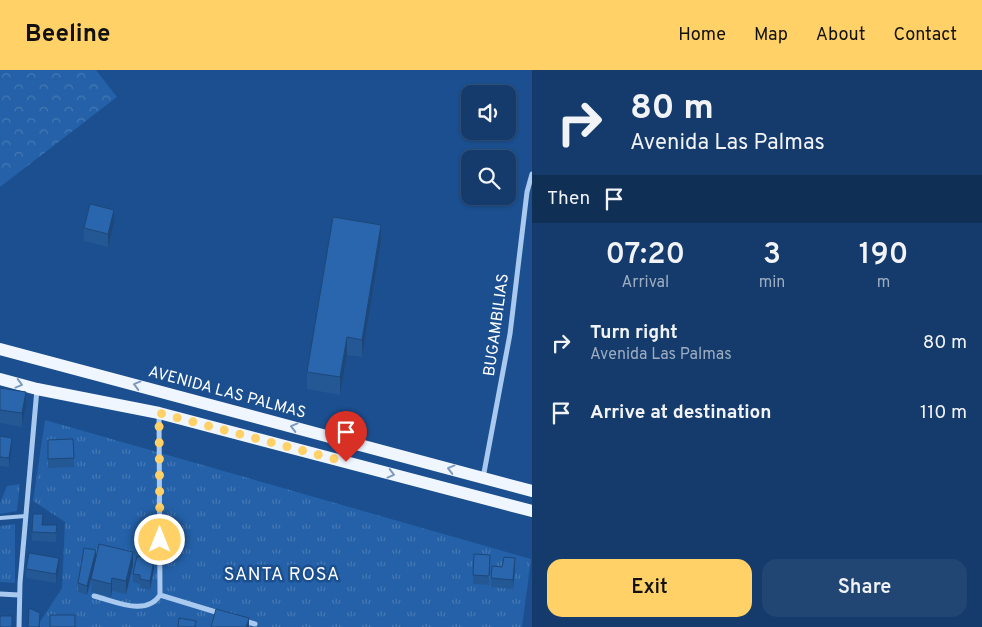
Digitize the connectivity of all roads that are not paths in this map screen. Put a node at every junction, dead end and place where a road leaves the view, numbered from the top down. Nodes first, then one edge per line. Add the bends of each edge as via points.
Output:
1 (532, 174) edge
2 (0, 349) edge
3 (0, 380) edge
4 (37, 390) junction
5 (159, 413) junction
6 (483, 478) junction
7 (532, 491) edge
8 (532, 510) edge
9 (26, 516) junction
10 (0, 518) edge
11 (0, 594) edge
12 (19, 595) junction
13 (160, 595) junction
14 (94, 596) dead end
15 (226, 615) edge
16 (236, 618) edge
17 (255, 624) dead end
18 (19, 627) edge

1 - 6 street, BUGAMBILIAS via 527,192 510,334
6 -> 2 main road, AVENIDA LAS PALMAS
3 -> 4 main road
4 - 5 main road
4 - 9 street
5 -> 8 main road
5 - 13 street
6 - 7 main road, AVENIDA LAS PALMAS
9 - 10 lane
9 - 12 street
11 - 12 street
12 - 18 street
13 - 14 street via 156,602 140,607
13 - 15 street
16 - 17 street

